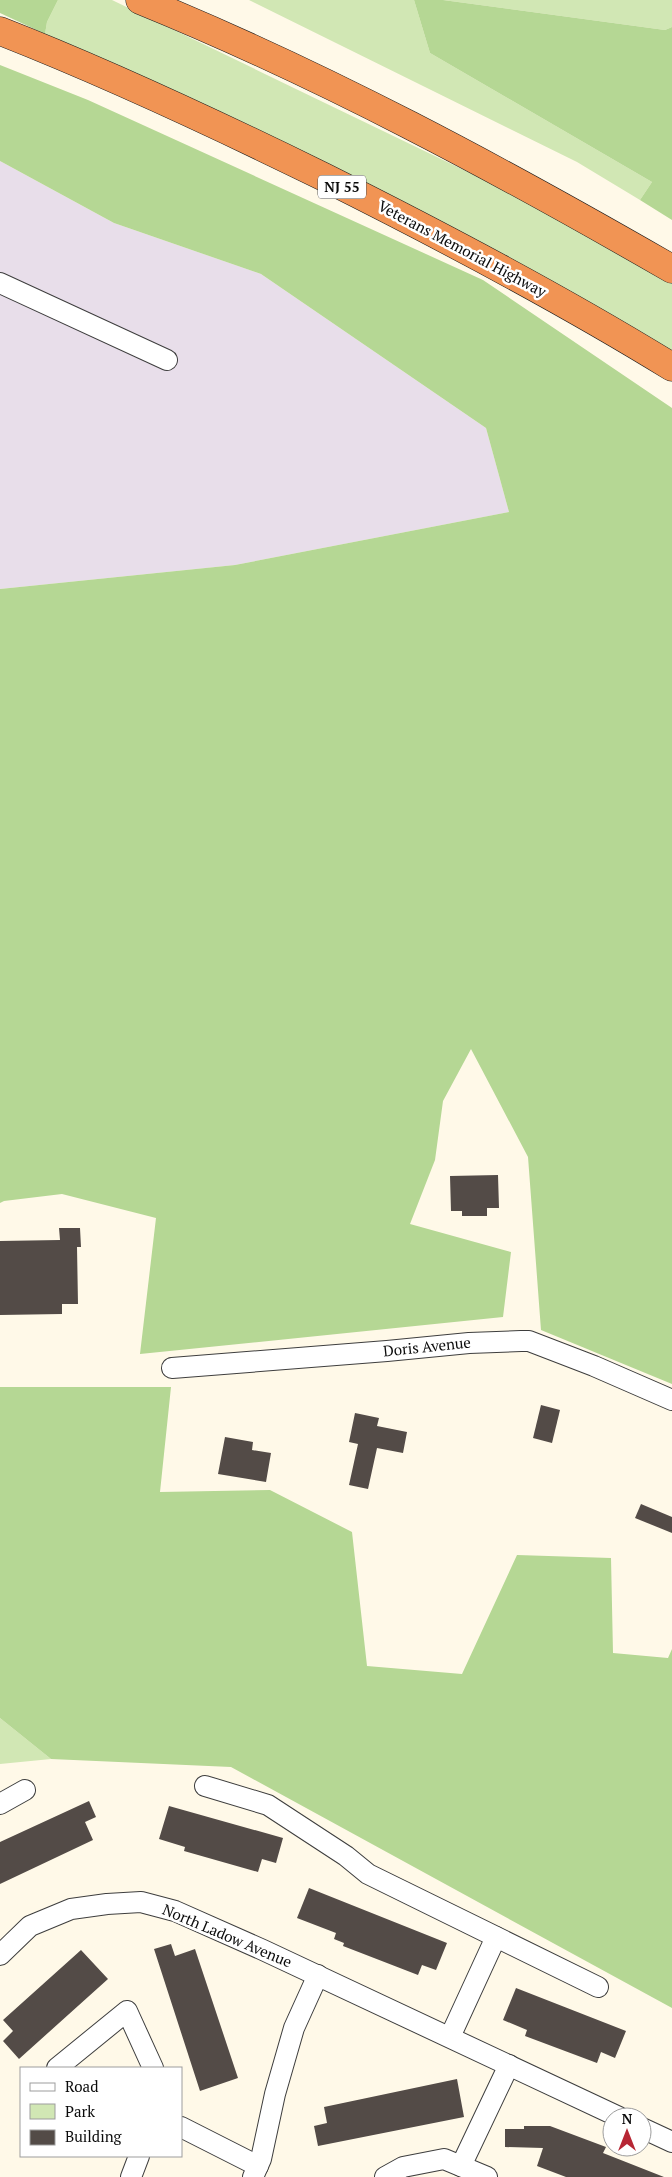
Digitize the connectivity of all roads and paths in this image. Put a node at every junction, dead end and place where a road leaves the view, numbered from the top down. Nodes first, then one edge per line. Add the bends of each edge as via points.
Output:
1 (140, 0) edge
2 (0, 31) edge
3 (672, 268) edge
4 (0, 283) edge
5 (167, 360) dead end
6 (672, 367) edge
7 (172, 1368) dead end
8 (672, 1400) edge
9 (205, 1786) dead end
10 (25, 1790) dead end
11 (0, 1804) edge
12 (496, 1937) junction
13 (0, 1955) edge
14 (318, 1976) junction
15 (598, 1987) dead end
16 (450, 2037) junction
17 (508, 2065) junction
18 (58, 2067) edge
19 (153, 2067) edge
20 (602, 2109) edge
21 (182, 2128) edge
22 (652, 2133) edge
23 (672, 2142) edge
24 (139, 2157) edge
25 (461, 2166) junction
26 (256, 2171) edge
27 (131, 2177) edge
28 (385, 2177) edge
29 (487, 2177) edge

1 - 3 highway via 378,110 558,203
2 - 6 highway, Veterans Memorial Highway / NJ 55 via 235,134 423,226
4 - 5 street
7 - 8 street, Doris Avenue via 521,1340 594,1366
9 - 12 street via 268,1805 368,1874
10 - 11 street
12 - 15 street
12 - 16 street
13 - 14 street, North Ladow Avenue via 30,1926 71,1909 141,1902 175,1911
14 - 16 street, North Ladow Avenue
14 - 26 street via 294,2028
16 - 17 street, North Ladow Avenue
17 - 20 street, North Ladow Avenue
17 - 25 street
18 - 19 street via 127,2011
21 - 26 street
22 - 23 street
24 - 27 street
25 - 28 street via 444,2159 403,2166
25 - 29 street

